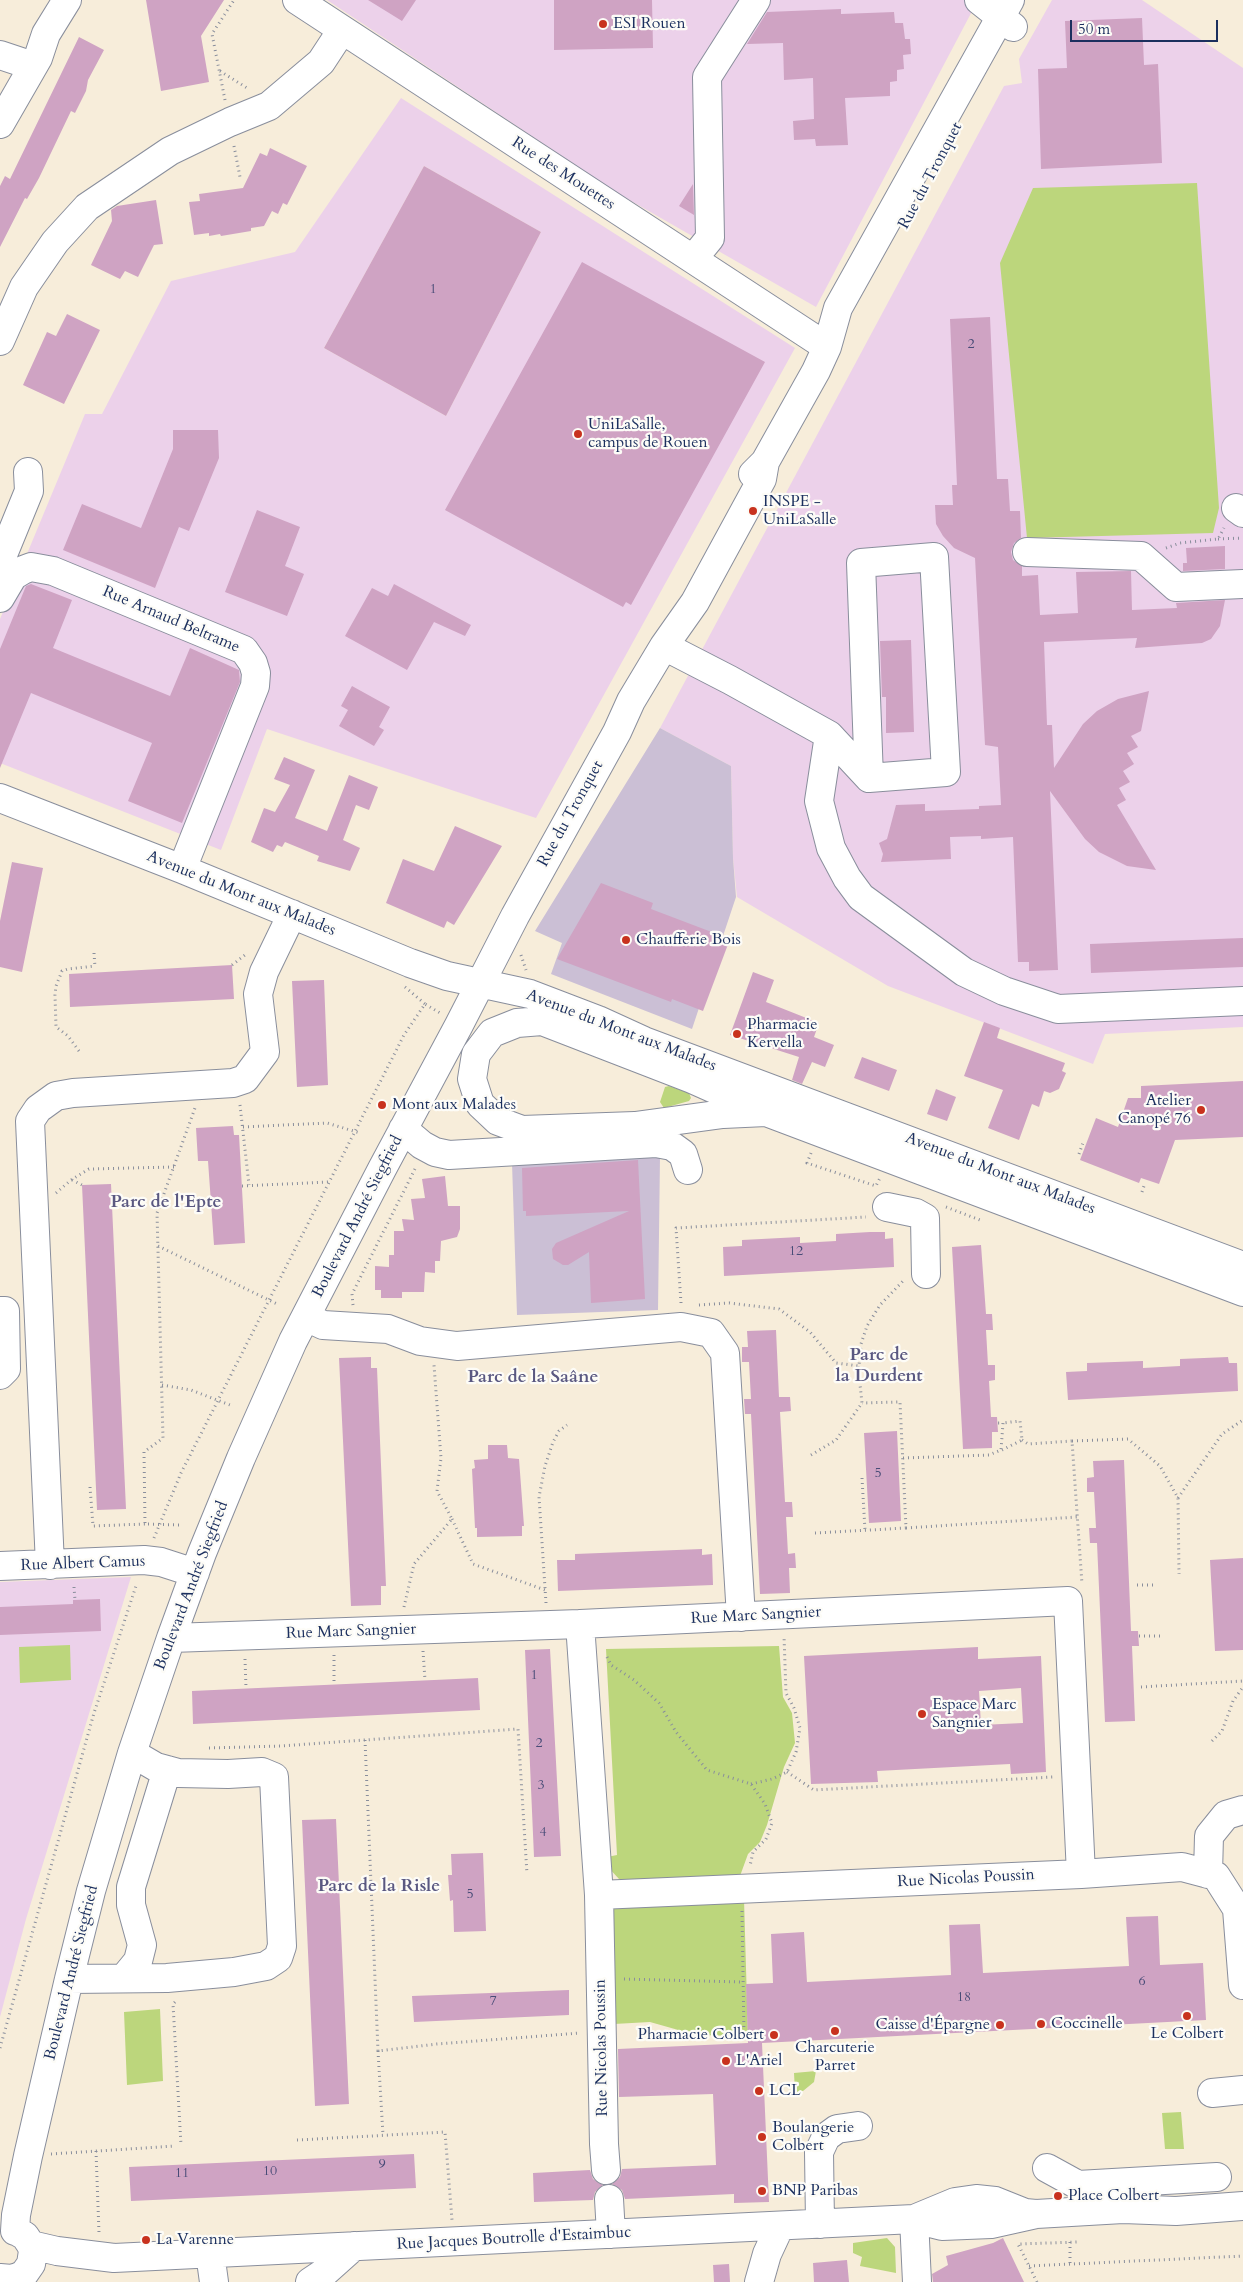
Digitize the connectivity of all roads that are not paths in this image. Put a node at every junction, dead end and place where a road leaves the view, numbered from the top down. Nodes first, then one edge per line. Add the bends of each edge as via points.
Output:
1 (67, 0) edge
2 (299, 0) edge
3 (756, 0) edge
4 (979, 0) edge
5 (1028, 0) edge
6 (1008, 15) edge
7 (342, 30) junction
8 (0, 55) edge
9 (33, 66) junction
10 (0, 124) edge
11 (693, 259) junction
12 (0, 341) edge
13 (827, 347) junction
14 (28, 472) dead end
15 (1027, 552) dead end
16 (0, 562) edge
17 (1243, 584) edge
18 (0, 598) edge
19 (664, 646) junction
20 (829, 735) junction
21 (868, 778) junction
22 (2, 806) edge
23 (182, 869) junction
24 (292, 914) junction
25 (481, 983) junction
26 (1243, 1001) edge
27 (766, 1112) junction
28 (403, 1129) junction
29 (688, 1170) dead end
30 (892, 1208) road end
31 (1243, 1266) edge
32 (926, 1270) road end
33 (1243, 1292) edge
34 (0, 1311) edge
35 (306, 1317) junction
36 (0, 1375) edge
37 (50, 1564) junction
38 (0, 1566) edge
39 (195, 1573) junction
40 (741, 1617) junction
41 (580, 1633) junction
42 (170, 1638) junction
43 (132, 1753) junction
44 (167, 1770) junction
45 (1243, 1810) edge
46 (1081, 1874) junction
47 (1208, 1874) junction
48 (599, 1895) junction
49 (1242, 1958) edge
50 (124, 1978) junction
51 (69, 1979) junction
52 (1243, 1985) edge
53 (1243, 2090) edge
54 (1212, 2092) dead end
55 (858, 2126) dead end
56 (1047, 2168) dead end
57 (606, 2170) dead end
58 (1217, 2177) dead end
59 (608, 2199) dead end
60 (1243, 2206) edge
61 (914, 2219) junction
62 (820, 2224) junction
63 (780, 2226) junction
64 (611, 2234) junction
65 (354, 2246) junction
66 (210, 2253) junction
67 (12, 2259) edge
68 (214, 2282) edge
69 (310, 2282) edge
70 (759, 2282) edge
71 (917, 2282) edge

1 - 9 street via 46,34
2 - 7 street, Rue des Mouettes
3 - 11 street via 707,77 710,238
4 - 6 street
5 - 6 street, Rue du Tronquet
6 - 13 street, Rue du Tronquet via 838,308
7 - 11 street, Rue des Mouettes
7 - 12 street via 321,62 269,106 170,151 87,207 55,242 24,287
8 - 9 street
9 - 10 street
11 - 13 street, Rue des Mouettes
13 - 19 street, Rue du Tronquet via 765,462 762,479 696,602
14 - 16 street via 29,491
15 - 17 street via 1141,556 1176,587
18 - 23 street, Rue Arnaud Beltrame via 18,573 32,567 53,571 244,650 253,662 255,686
19 - 20 street
19 - 25 street, Rue du Tronquet
20 - 21 street
20 - 26 street via 819,801 831,848 847,878 861,897 964,972 1004,991 1058,1009
21 - 21 street via 946,772 934,557 861,563
22 - 23 street, Avenue du Mont aux Malades
23 - 24 street, Avenue du Mont aux Malades
24 - 25 street, Avenue du Mont aux Malades via 416,965
24 - 37 street via 264,972 258,994 264,1052 245,1079 196,1086 66,1094 56,1096 38,1109 30,1121
25 - 28 street, Boulevard André Siegfried
25 - 31 street, Avenue du Mont aux Malades via 530,994 652,1044
27 - 27 street via 723,1114 635,1126 522,1130 498,1122 480,1104 472,1079 476,1054 492,1033 516,1023 542,1022 692,1079
27 - 33 street
28 - 29 street via 426,1148 449,1155 656,1143 672,1146 683,1154
28 - 35 street, Boulevard André Siegfried
30 - 32 street via 925,1218
34 - 36 street via 5,1311 6,1369
35 - 39 street, Boulevard André Siegfried via 268,1397
35 - 40 street via 323,1325 388,1329 420,1341 457,1346 681,1327 711,1333 724,1353
37 - 38 street, Rue Albert Camus
37 - 39 street, Rue Albert Camus via 144,1560
39 - 42 street, Boulevard André Siegfried
40 - 41 street, Rue Marc Sangnier
40 - 46 street, Rue Marc Sangnier via 1068,1601
41 - 42 street, Rue Marc Sangnier via 547,1626
41 - 48 street, Rue Nicolas Poussin
42 - 43 street, Boulevard André Siegfried
43 - 44 street via 156,1768
43 - 51 street, Boulevard André Siegfried
44 - 50 street via 131,1887 131,1905 142,1945 138,1961
44 - 50 street via 178,1773 262,1772 274,1777 282,1946 278,1958 266,1966 193,1976
45 - 47 street via 1226,1815 1209,1836
46 - 47 street, Rue Nicolas Poussin via 1182,1867
46 - 48 street, Rue Nicolas Poussin
47 - 49 street, Rue Nicolas Poussin via 1216,1876 1237,1910
48 - 57 street, Rue Nicolas Poussin
49 - 52 street, Rue Nicolas Poussin
50 - 51 street
51 - 67 street, Boulevard André Siegfried via 28,2156 16,2215
53 - 54 street
55 - 62 street via 837,2129 826,2137 819,2152
56 - 58 street via 1078,2185
59 - 64 street
60 - 61 street, Rue Jacques Boutrolle d'Estaimbuc via 1036,2214 990,2224 942,2226
61 - 62 street, Rue Jacques Boutrolle d'Estaimbuc
61 - 71 street
62 - 63 street, Rue Jacques Boutrolle d'Estaimbuc
63 - 64 street, Rue Jacques Boutrolle d'Estaimbuc
63 - 70 street
64 - 65 street, Rue Jacques Boutrolle d'Estaimbuc
65 - 66 street, Rue Jacques Boutrolle d'Estaimbuc
65 - 69 street
66 - 67 street, Rue Jacques Boutrolle d'Estaimbuc via 107,2257 76,2266
66 - 68 street

